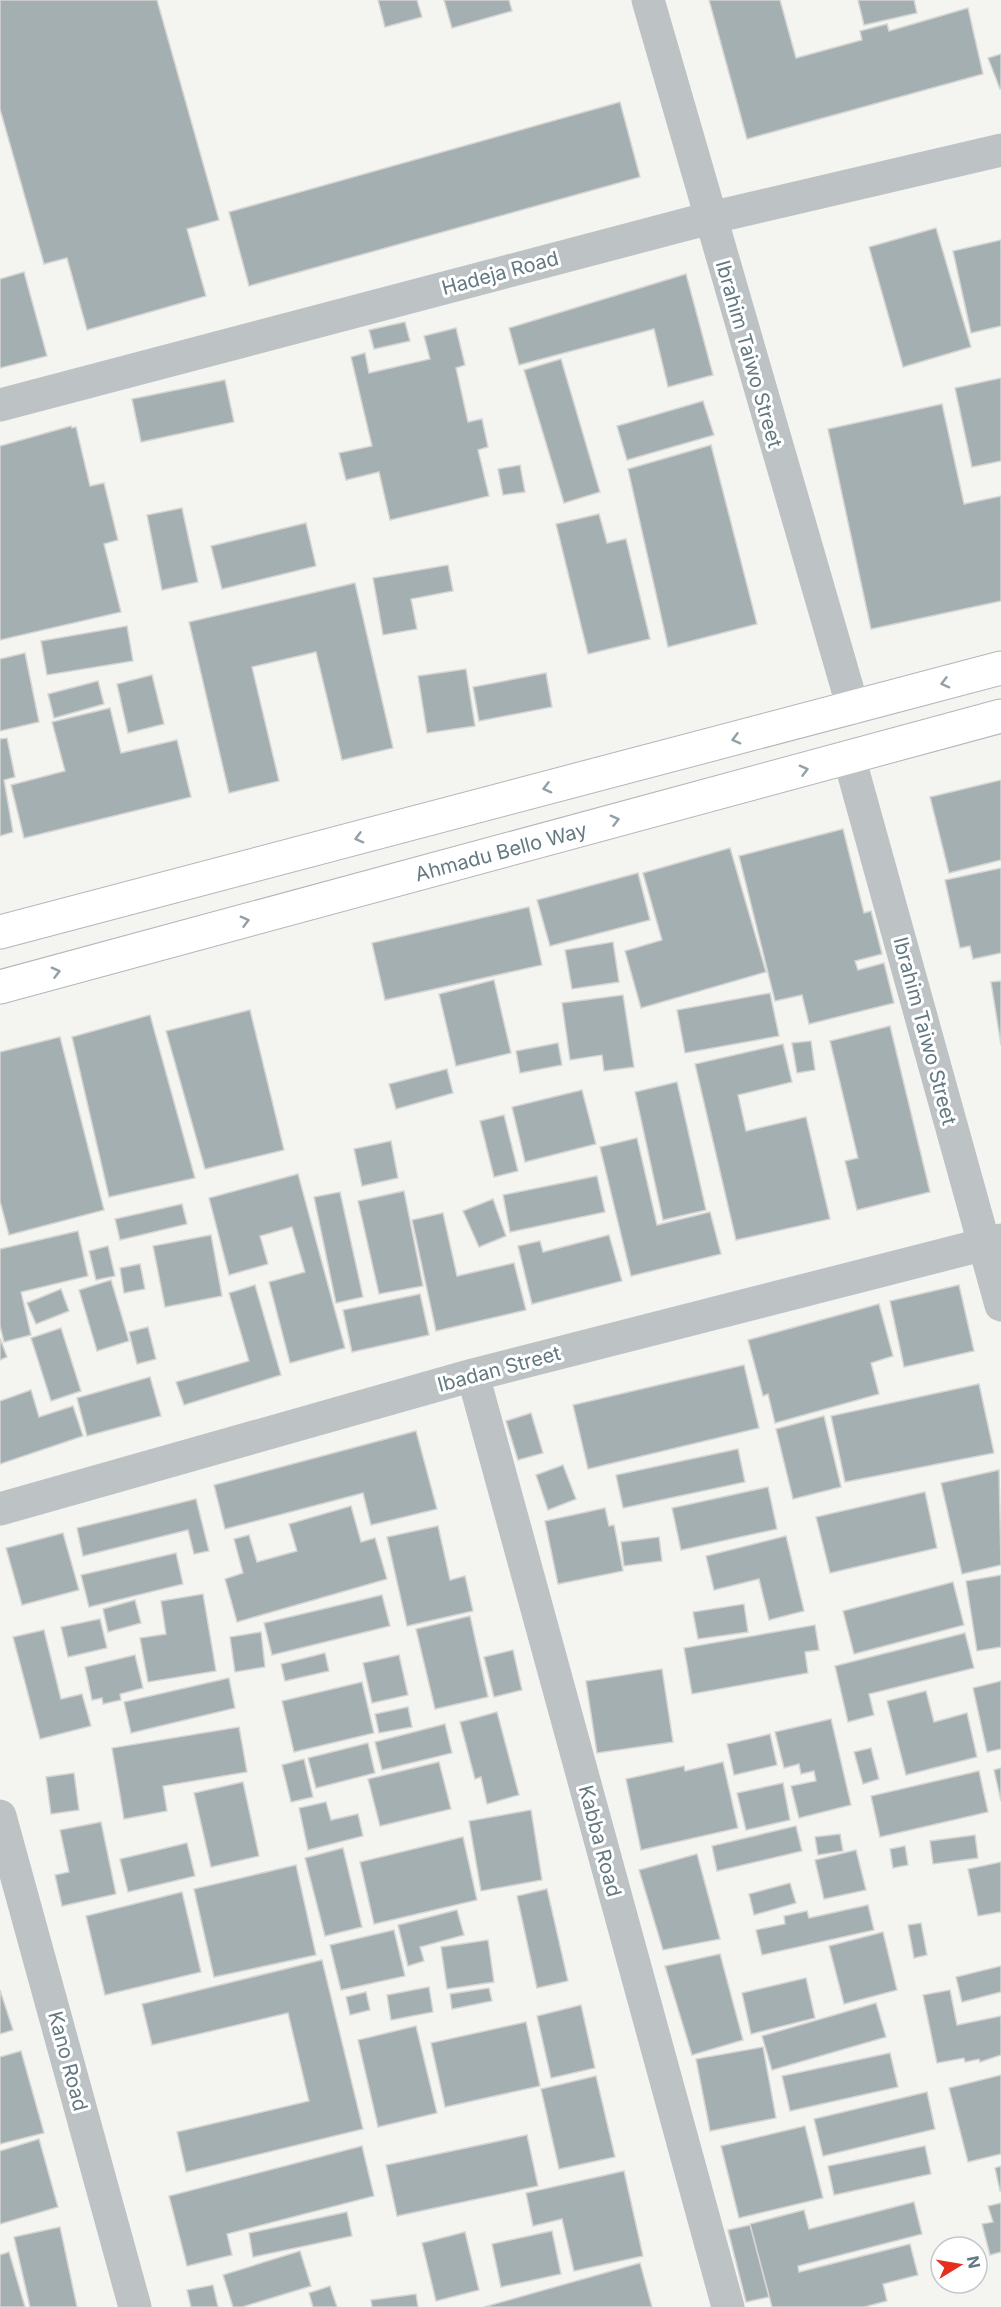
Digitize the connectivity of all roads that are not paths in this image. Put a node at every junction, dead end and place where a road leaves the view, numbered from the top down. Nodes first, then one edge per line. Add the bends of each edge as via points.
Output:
1 (648, 0) edge
2 (1001, 150) edge
3 (710, 218) junction
4 (0, 405) edge
5 (1001, 668) edge
6 (853, 708) junction
7 (1001, 716) edge
8 (849, 757) junction
9 (0, 932) edge
10 (0, 987) edge
11 (993, 1243) edge
12 (1001, 1305) edge
13 (473, 1375) junction
14 (0, 1509) edge
15 (0, 1816) edge
16 (135, 2307) edge
17 (728, 2307) edge

1 - 3 street, Ibrahim Taiwo Street
2 - 3 street, Hadeja Road
3 - 4 street, Hadeja Road
3 - 6 street, Ibrahim Taiwo Street
5 -> 6 main road
6 -> 9 main road
7 - 8 main road, Ahmadu Bello Way
10 -> 8 main road, Ahmadu Bello Way
8 - 11 street, Ibrahim Taiwo Street
11 - 12 street, Ibrahim Taiwo Street
11 - 13 street, Ibadan Street
13 - 14 street, Ibadan Street
13 - 17 street, Kabba Road
15 - 16 street, Kano Road

